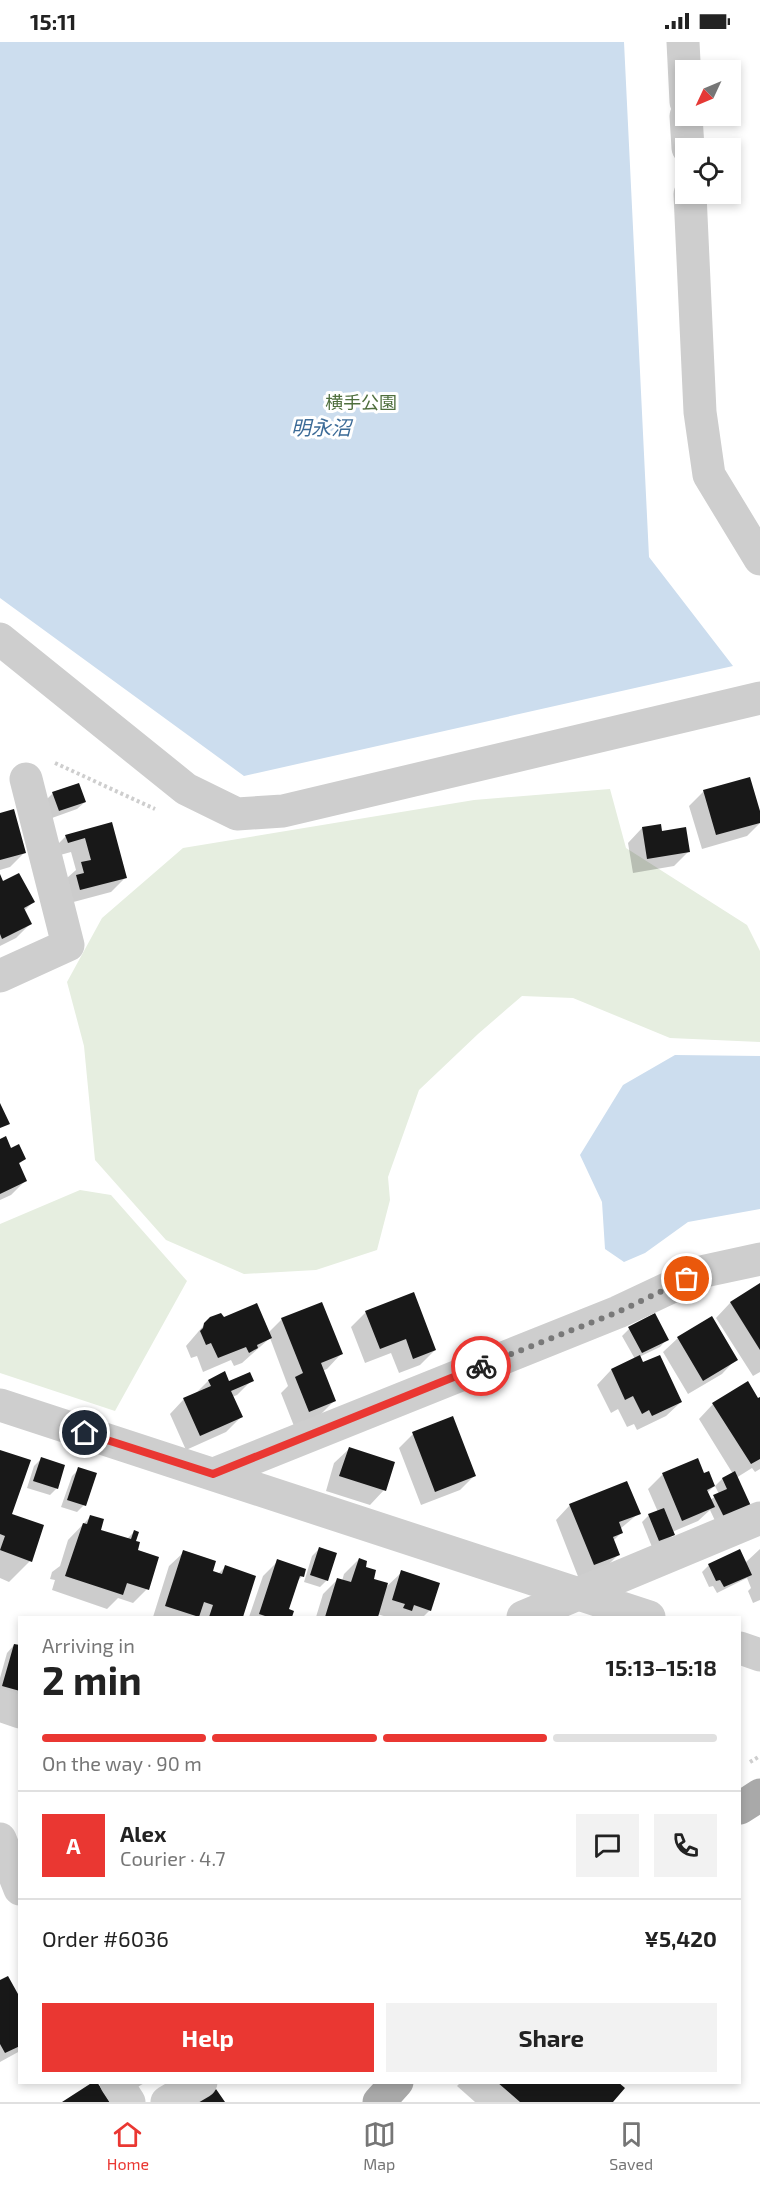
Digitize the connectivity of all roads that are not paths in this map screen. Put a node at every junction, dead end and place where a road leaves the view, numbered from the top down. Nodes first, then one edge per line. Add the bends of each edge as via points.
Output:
1 (683, 42) edge
2 (684, 60) edge
3 (690, 204) edge
4 (760, 559) edge
5 (0, 639) edge
6 (760, 698) edge
7 (38, 770) road end
8 (0, 976) edge
9 (760, 1259) edge
10 (0, 1405) edge
11 (213, 1474) junction
12 (760, 1518) edge
13 (581, 1594) junction
14 (526, 1616) edge
15 (646, 1616) edge
16 (741, 1648) edge
17 (760, 1655) edge
18 (0, 1705) edge
19 (18, 1711) edge
20 (760, 1795) edge
21 (741, 1807) edge
22 (18, 1824) edge
23 (0, 1832) edge
24 (0, 1839) edge
25 (18, 1884) edge
26 (117, 2084) edge
27 (198, 2084) edge
28 (395, 2084) edge
29 (129, 2102) edge
30 (167, 2102) edge
31 (380, 2102) edge

1 - 2 street
3 - 4 street via 700,412 710,475
5 - 6 street via 186,789 237,814 283,811
7 - 8 street via 68,945
9 - 11 street via 705,1271 618,1312
10 - 11 street
11 - 13 street
12 - 13 street
13 - 14 street
13 - 15 street
16 - 17 street
18 - 19 street
20 - 21 main road
22 - 23 street
24 - 25 street
26 - 29 street
27 - 30 street
28 - 31 main road

